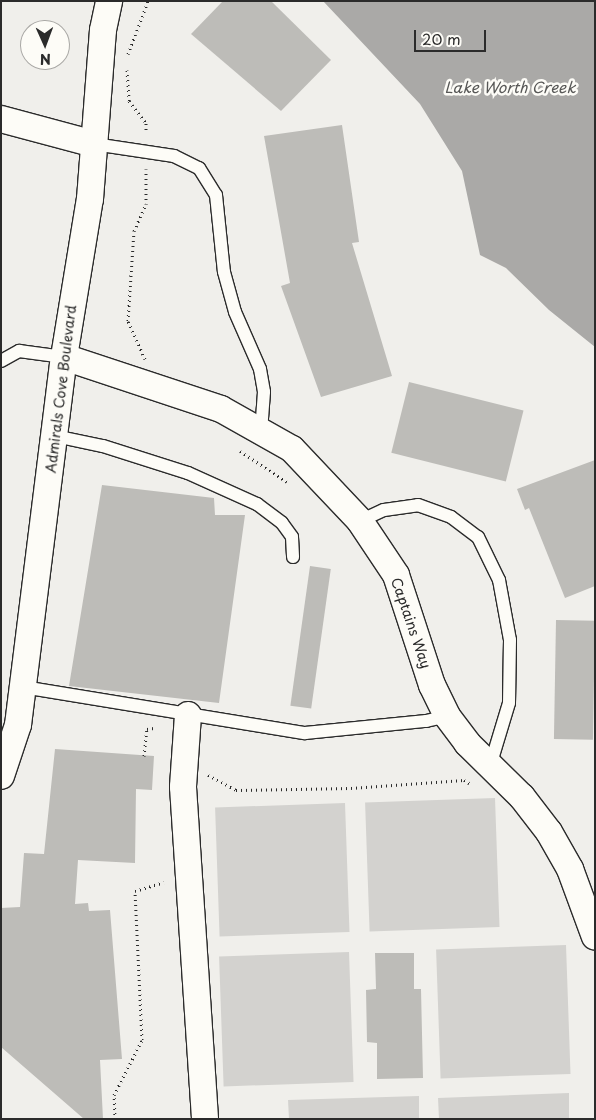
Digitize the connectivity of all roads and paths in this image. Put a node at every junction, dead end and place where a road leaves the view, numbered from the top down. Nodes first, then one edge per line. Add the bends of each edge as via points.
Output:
1 (109, 1) edge
2 (1, 119) edge
3 (94, 144) junction
4 (64, 357) junction
5 (1, 361) edge
6 (261, 432) junction
7 (55, 436) junction
8 (360, 521) junction
9 (293, 557) dead end
10 (23, 687) junction
11 (188, 715) junction
12 (447, 716) junction
13 (163, 727) dead end
14 (144, 756) dead end
15 (490, 766) junction
16 (185, 768) junction
17 (1, 776) edge
18 (472, 784) dead end
19 (190, 880) junction
20 (595, 937) edge
21 (115, 1119) edge
22 (205, 1119) edge

1 - 3 street, Admirals Cove Boulevard via 103,30
2 - 3 street
3 - 4 street, Admirals Cove Boulevard via 90,198
3 - 6 lane via 174,156 199,168 216,195 224,272 235,312 260,369 264,392
4 - 5 lane via 19,351
4 - 6 street, Captains Way via 220,409
4 - 7 street, Admirals Cove Boulevard
6 - 8 street, Captains Way via 292,449
7 - 9 lane via 103,446 188,473 257,504 282,522 292,537
7 - 10 street, Admirals Cove Boulevard
8 - 12 street, Captains Way via 396,575 432,686
8 - 15 lane via 384,510 418,505 451,517 478,537 499,580 510,640 509,703
10 - 11 lane
10 - 17 street, Admirals Cove Boulevard via 18,725
11 - 12 lane via 305,733
11 - 16 street
12 - 15 street, Captains Way via 467,744
13 - 14 path via 147,730
15 - 20 street, Captains Way via 522,797 549,832 570,869
16 - 18 path via 201,770 236,790 352,788 464,780
16 - 19 street
19 - 21 path via 166,881 135,891 142,1040 114,1095
19 - 22 street

